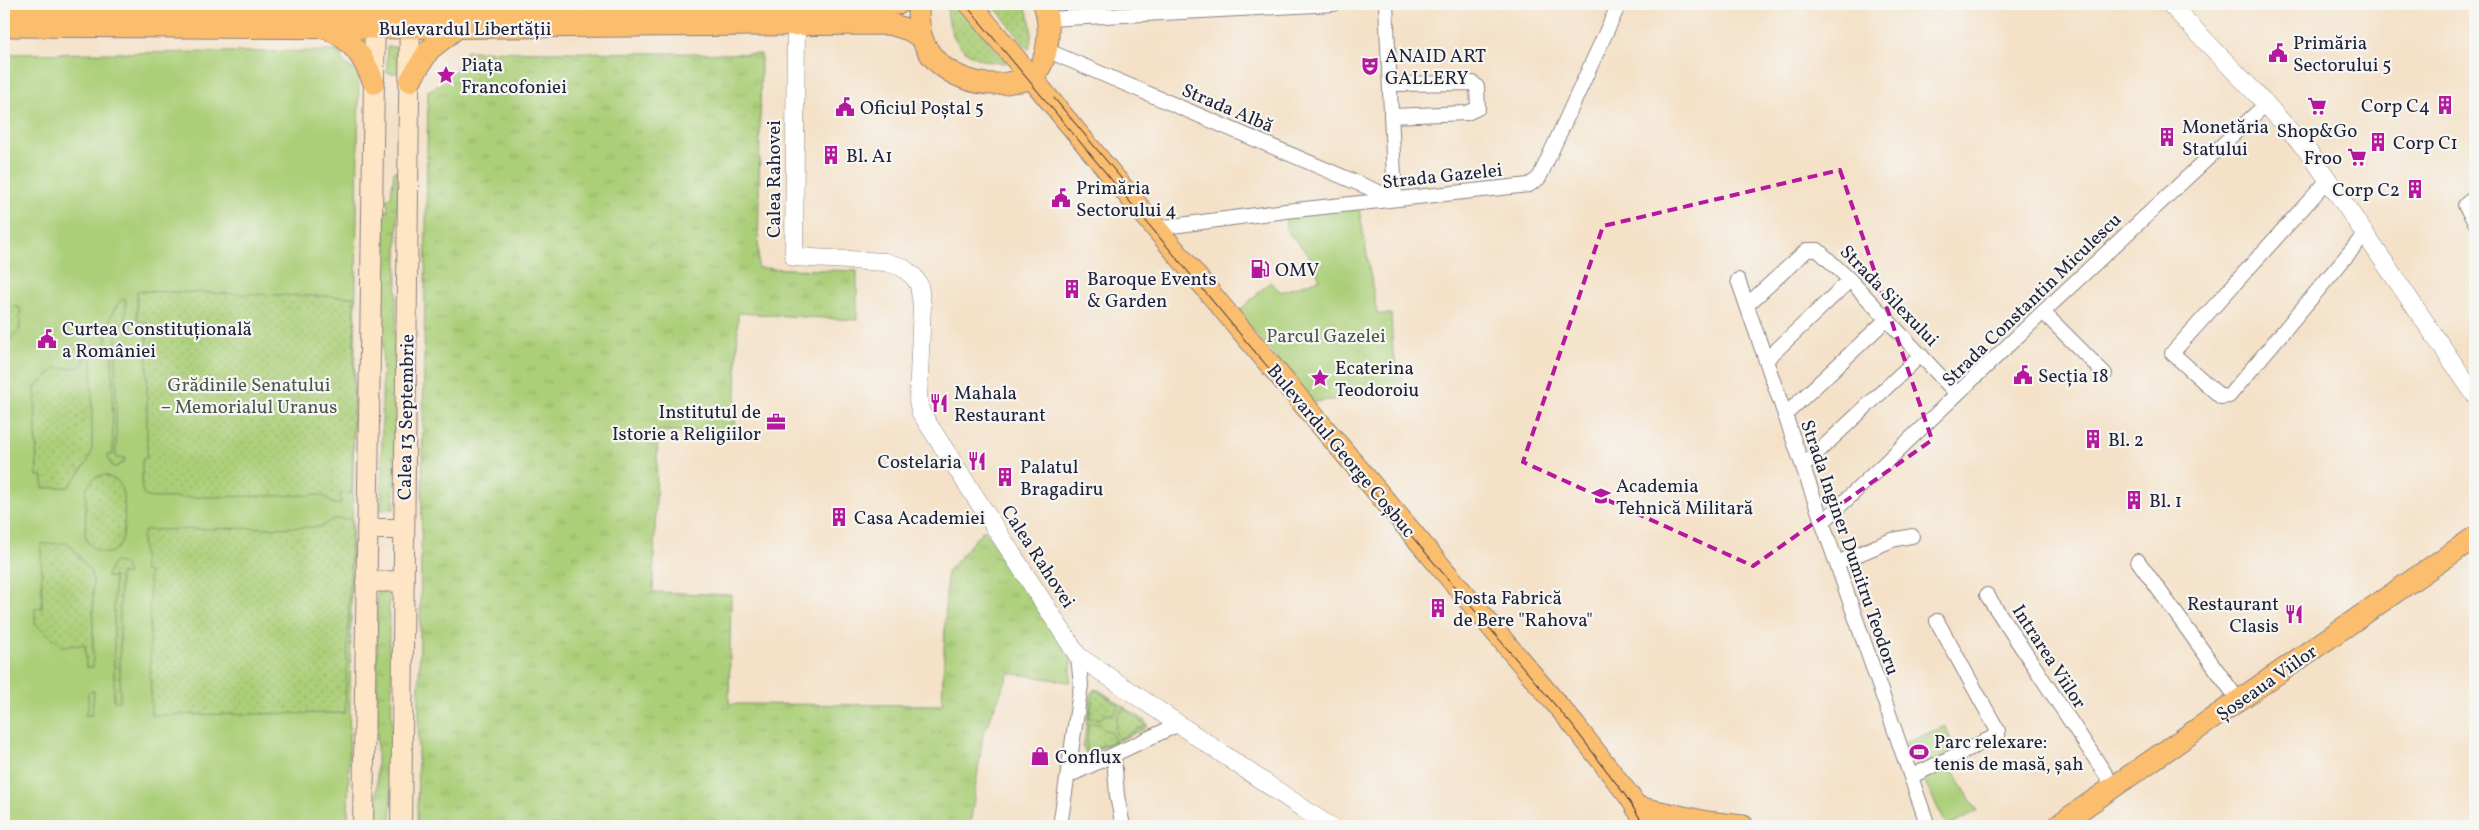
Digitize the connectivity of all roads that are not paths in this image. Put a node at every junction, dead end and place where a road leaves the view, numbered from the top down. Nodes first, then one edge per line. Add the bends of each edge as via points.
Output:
1 (898, 4) edge
2 (918, 4) edge
3 (970, 4) edge
4 (1334, 4) edge
5 (1386, 4) edge
6 (1619, 4) edge
7 (2170, 4) edge
8 (4, 8) edge
9 (1046, 11) edge
10 (45, 12) edge
11 (375, 18) junction
12 (410, 18) junction
13 (4, 26) edge
14 (796, 26) junction
15 (326, 28) junction
16 (458, 28) junction
17 (922, 38) junction
18 (1046, 50) junction
19 (1031, 78) junction
20 (410, 80) junction
21 (374, 83) junction
22 (1390, 84) junction
23 (2266, 104) junction
24 (1391, 116) junction
25 (2329, 179) junction
26 (2475, 198) edge
27 (1395, 200) junction
28 (2475, 222) edge
29 (1157, 228) junction
30 (2365, 234) junction
31 (1738, 280) dead end
32 (1850, 280) junction
33 (1747, 305) junction
34 (2043, 312) junction
35 (1887, 319) junction
36 (1921, 355) junction
37 (1766, 360) junction
38 (2105, 374) dead end
39 (1957, 394) junction
40 (2475, 395) edge
41 (1786, 415) junction
42 (1803, 466) junction
43 (1823, 522) junction
44 (367, 529) junction
45 (404, 529) junction
46 (1912, 536) dead end
47 (2475, 537) edge
48 (2138, 561) dead end
49 (1837, 562) junction
50 (404, 581) junction
51 (366, 582) junction
52 (1987, 595) dead end
53 (1937, 621) dead end
54 (1078, 656) junction
55 (2239, 701) junction
56 (1179, 724) junction
57 (1114, 755) junction
58 (1068, 776) junction
59 (1912, 776) junction
60 (2114, 787) junction
61 (1637, 807) junction
62 (1700, 824) edge
63 (2055, 825) edge
64 (363, 826) edge
65 (401, 826) edge
66 (1060, 826) edge
67 (1123, 826) edge
68 (1329, 826) edge
69 (1648, 826) edge
70 (1743, 826) edge
71 (1928, 826) edge

1 - 12 main road, Bulevardul Libertății
2 - 17 main road
3 - 19 main road, Bulevardul George Coșbuc
4 - 9 street
5 - 22 street
6 - 27 street, Strada Gazelei via 1538,178 1529,185
7 - 23 street
8 - 10 main road, Bulevardul Libertății
9 - 18 main road
10 - 11 main road, Bulevardul Libertății
10 - 13 main road, Bulevardul Libertății
10 - 15 main road, Bulevardul Libertății
11 - 12 main road, Bulevardul Libertății
11 - 15 main road, Bulevardul Libertății
11 - 21 main road, Calea 13 Septembrie
12 - 16 main road, Bulevardul Libertății
12 - 20 main road, Calea 13 Septembrie
14 - 16 main road, Bulevardul Libertății
14 - 17 main road, Bulevardul Libertății via 890,24
14 - 54 street, Calea Rahovei via 794,257 885,262 902,267 914,277 921,295 918,401 921,413
15 - 21 main road via 353,44
16 - 20 main road via 429,50
17 - 19 main road via 946,69 965,79 988,84
18 - 19 main road
18 - 27 street, Strada Albă
19 - 29 main road, Bulevardul George Coșbuc
20 - 45 main road, Calea 13 Septembrie
21 - 44 main road, Calea 13 Septembrie
22 - 24 street
22 - 24 street via 1473,83 1477,87 1478,108 1467,113
23 - 25 street
23 - 34 street, Strada Constantin Miculescu
24 - 27 street
25 - 30 street
25 - 30 street via 2172,353 2221,397 2229,396
26 - 28 street via 2465,205
27 - 29 street, Strada Gazelei
29 - 61 main road, Bulevardul George Coșbuc via 1575,726
30 - 40 street
31 - 33 street, Strada Inginer Dumitru Teodoru
32 - 33 street, Strada Silexului via 1822,252 1812,248
32 - 35 street, Strada Silexului
32 - 37 street
33 - 37 street, Strada Inginer Dumitru Teodoru
34 - 38 street
34 - 39 street, Strada Constantin Miculescu
35 - 36 street, Strada Silexului
35 - 41 street
36 - 39 street, Strada Silexului
36 - 42 street
37 - 41 street, Strada Inginer Dumitru Teodoru
39 - 43 street, Strada Constantin Miculescu
41 - 42 street, Strada Inginer Dumitru Teodoru
42 - 43 street, Strada Inginer Dumitru Teodoru
43 - 49 street, Strada Inginer Dumitru Teodoru
44 - 45 main road
44 - 51 main road, Calea 13 Septembrie
45 - 50 main road, Calea 13 Septembrie
46 - 49 street via 1892,540
47 - 55 main road, Șoseaua Viilor
48 - 55 street
49 - 59 street, Strada Inginer Dumitru Teodoru
50 - 51 main road
50 - 65 main road, Calea 13 Septembrie
51 - 64 main road, Calea 13 Septembrie
52 - 60 street, Intrarea Viilor
53 - 59 street via 1998,735
54 - 56 street, Calea Rahovei
54 - 58 street via 1081,685
55 - 60 main road, Șoseaua Viilor
56 - 57 street
56 - 68 street, Calea Rahovei
57 - 58 street
57 - 67 street
58 - 66 street
59 - 71 street, Strada Inginer Dumitru Teodoru
60 - 63 main road, Șoseaua Viilor
61 - 62 main road
61 - 69 main road, Bulevardul George Coșbuc
62 - 70 main road

